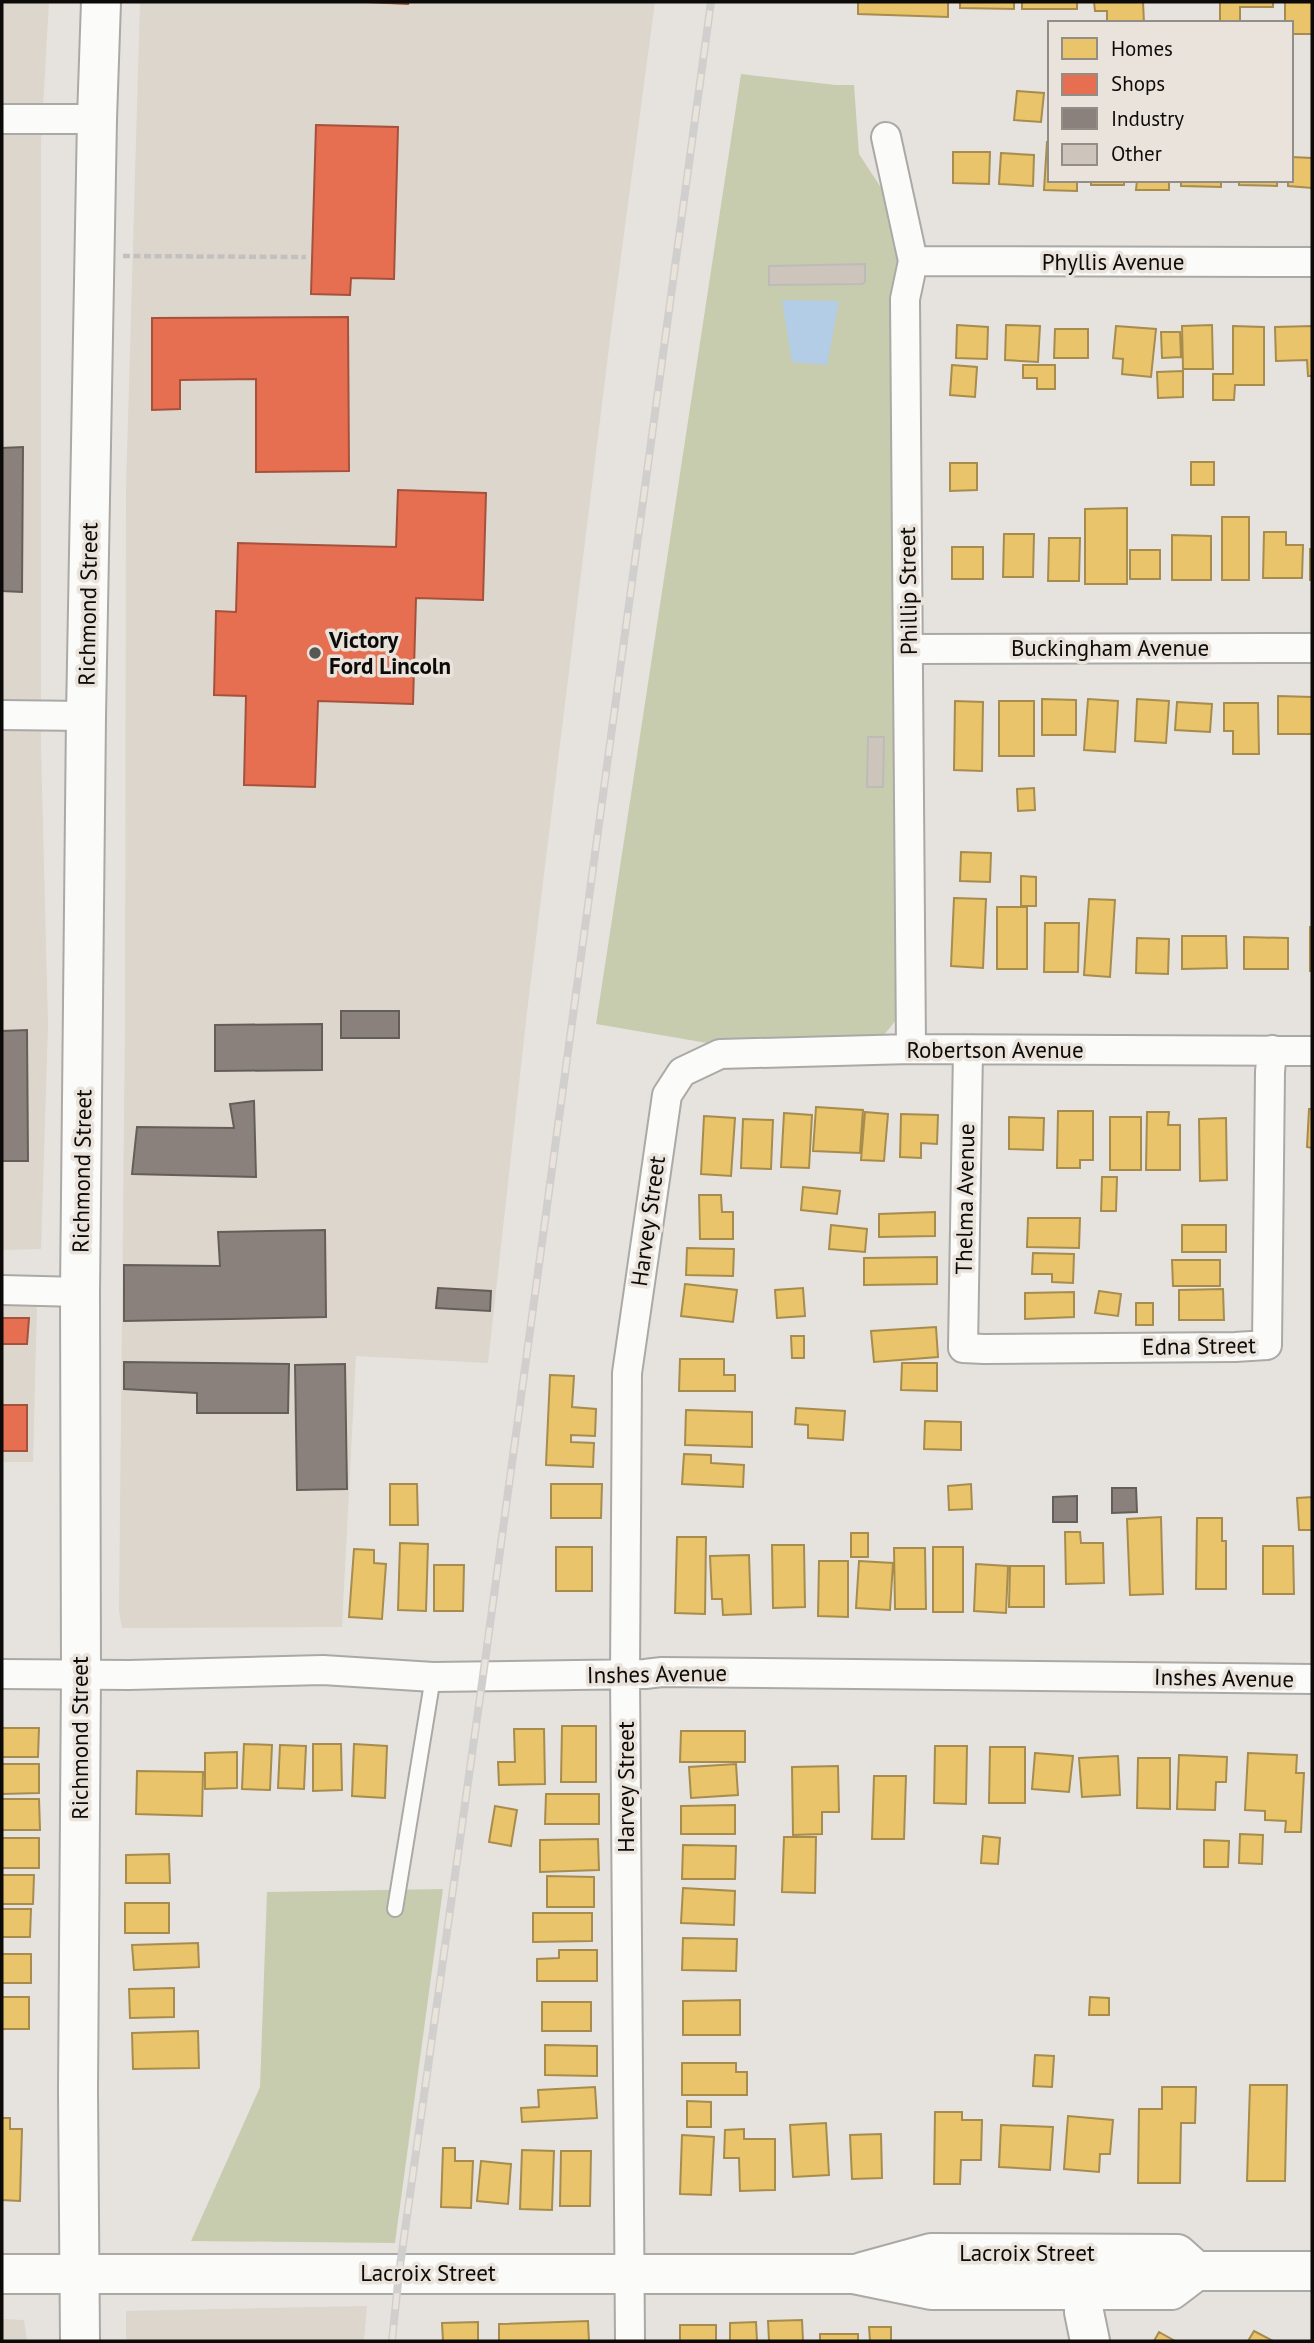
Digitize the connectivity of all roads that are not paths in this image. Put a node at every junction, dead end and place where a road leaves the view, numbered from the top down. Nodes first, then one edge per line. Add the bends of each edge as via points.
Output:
1 (102, 2) edge
2 (2, 119) edge
3 (97, 120) junction
4 (886, 137) dead end
5 (913, 261) junction
6 (1312, 262) edge
7 (1312, 648) edge
8 (908, 649) junction
9 (2, 715) edge
10 (86, 716) junction
11 (911, 1049) junction
12 (1272, 1050) junction
13 (968, 1051) junction
14 (1312, 1051) edge
15 (682, 1072) joint
16 (2, 1290) edge
17 (80, 1292) junction
18 (963, 1348) joint
19 (2, 1674) edge
20 (625, 1674) junction
21 (81, 1675) junction
22 (433, 1677) junction
23 (1312, 1679) edge
24 (395, 1909) dead end
25 (1312, 2271) edge
26 (1083, 2272) junction
27 (2, 2274) edge
28 (629, 2274) junction
29 (78, 2275) junction
30 (80, 2341) edge
31 (630, 2341) edge
32 (1090, 2341) edge

1 - 3 main road, Richmond Street
2 - 3 street
3 - 10 main road, Richmond Street
4 - 5 street, Phillip Street
5 - 6 street, Phyllis Avenue
5 - 8 street, Phillip Street via 905,299
7 - 8 street, Buckingham Avenue
8 - 11 street, Phillip Street
9 - 10 street
10 - 17 main road, Richmond Street
11 - 13 street, Robertson Avenue
11 - 15 street, Robertson Avenue via 720,1054
12 - 13 street, Robertson Avenue
12 - 14 street, Robertson Avenue
12 - 18 street, Edna Street via 1267,1345
13 - 18 street, Thelma Avenue
15 - 20 street, Harvey Street via 667,1094 627,1374
16 - 17 street
17 - 21 main road, Richmond Street
19 - 21 street, Inshes Avenue
20 - 22 street, Inshes Avenue
20 - 23 street, Inshes Avenue
20 - 28 street, Harvey Street
21 - 22 street, Inshes Avenue via 323,1670
21 - 29 main road, Richmond Street
22 - 24 lane
25 - 26 main road, Lacroix Street via 1196,2271 1177,2254
26 - 28 main road, Lacroix Street via 931,2253 853,2274
26 - 32 main road
27 - 29 main road, Lacroix Street
28 - 29 main road, Lacroix Street
28 - 31 street, Harvey Street
29 - 30 main road, Richmond Street

